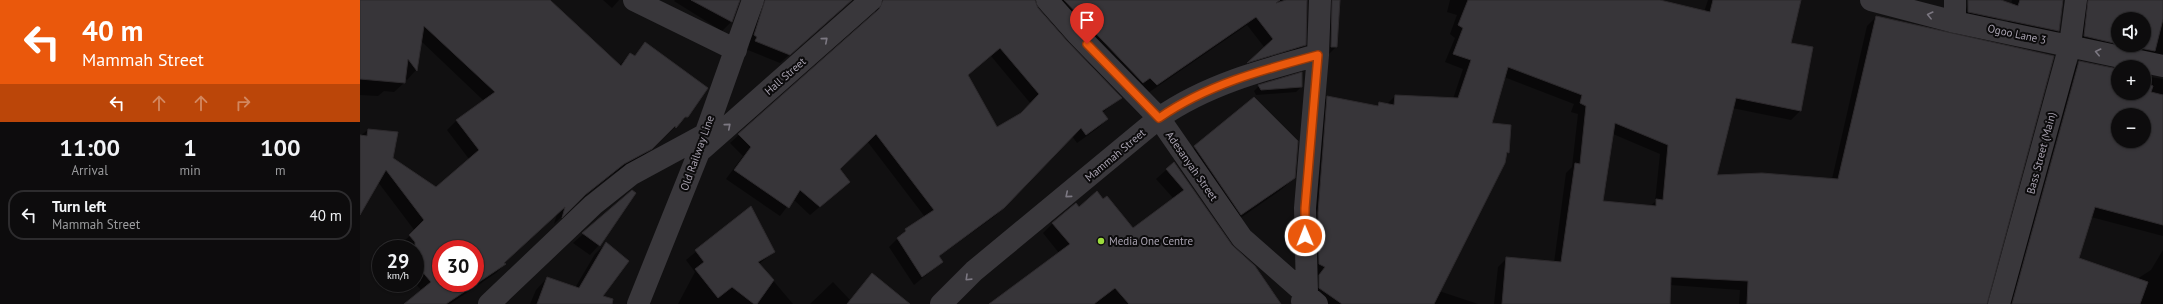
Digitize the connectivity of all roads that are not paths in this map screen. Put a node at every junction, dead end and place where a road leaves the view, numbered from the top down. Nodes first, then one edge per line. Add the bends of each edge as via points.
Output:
1 (634, 0) edge
2 (753, 0) edge
3 (871, 0) edge
4 (1048, 0) edge
5 (1320, 0) edge
6 (1871, 0) edge
7 (1955, 0) edge
8 (2076, 0) edge
9 (1955, 22) junction
10 (2070, 46) junction
11 (736, 50) junction
12 (1318, 55) junction
13 (2163, 66) edge
14 (1159, 118) junction
15 (701, 144) junction
16 (1308, 300) edge
17 (489, 304) edge
18 (638, 304) edge
19 (941, 304) edge
20 (1999, 304) edge

1 - 11 street
2 - 11 street, Old Railway Line
15 -> 3 street, Hall Street
4 - 14 street, Adesanyah Street via 1077,34
5 - 12 street
9 -> 6 street, Ogoo Lane 3
7 - 9 street
8 - 10 street, Bass Street (Main)
9 - 10 street, Ogoo Lane 3
13 -> 10 street, Ogoo Lane 3
10 - 20 street, Bass Street (Main)
11 - 15 street, Old Railway Line
12 - 14 street, Mammah Street via 1253,73 1183,102
12 - 16 street via 1305,208
14 - 16 street, Adesanyah Street via 1242,238
14 -> 19 street, Mammah Street via 974,271
15 - 17 street via 632,174 592,204
15 - 18 street, Old Railway Line

